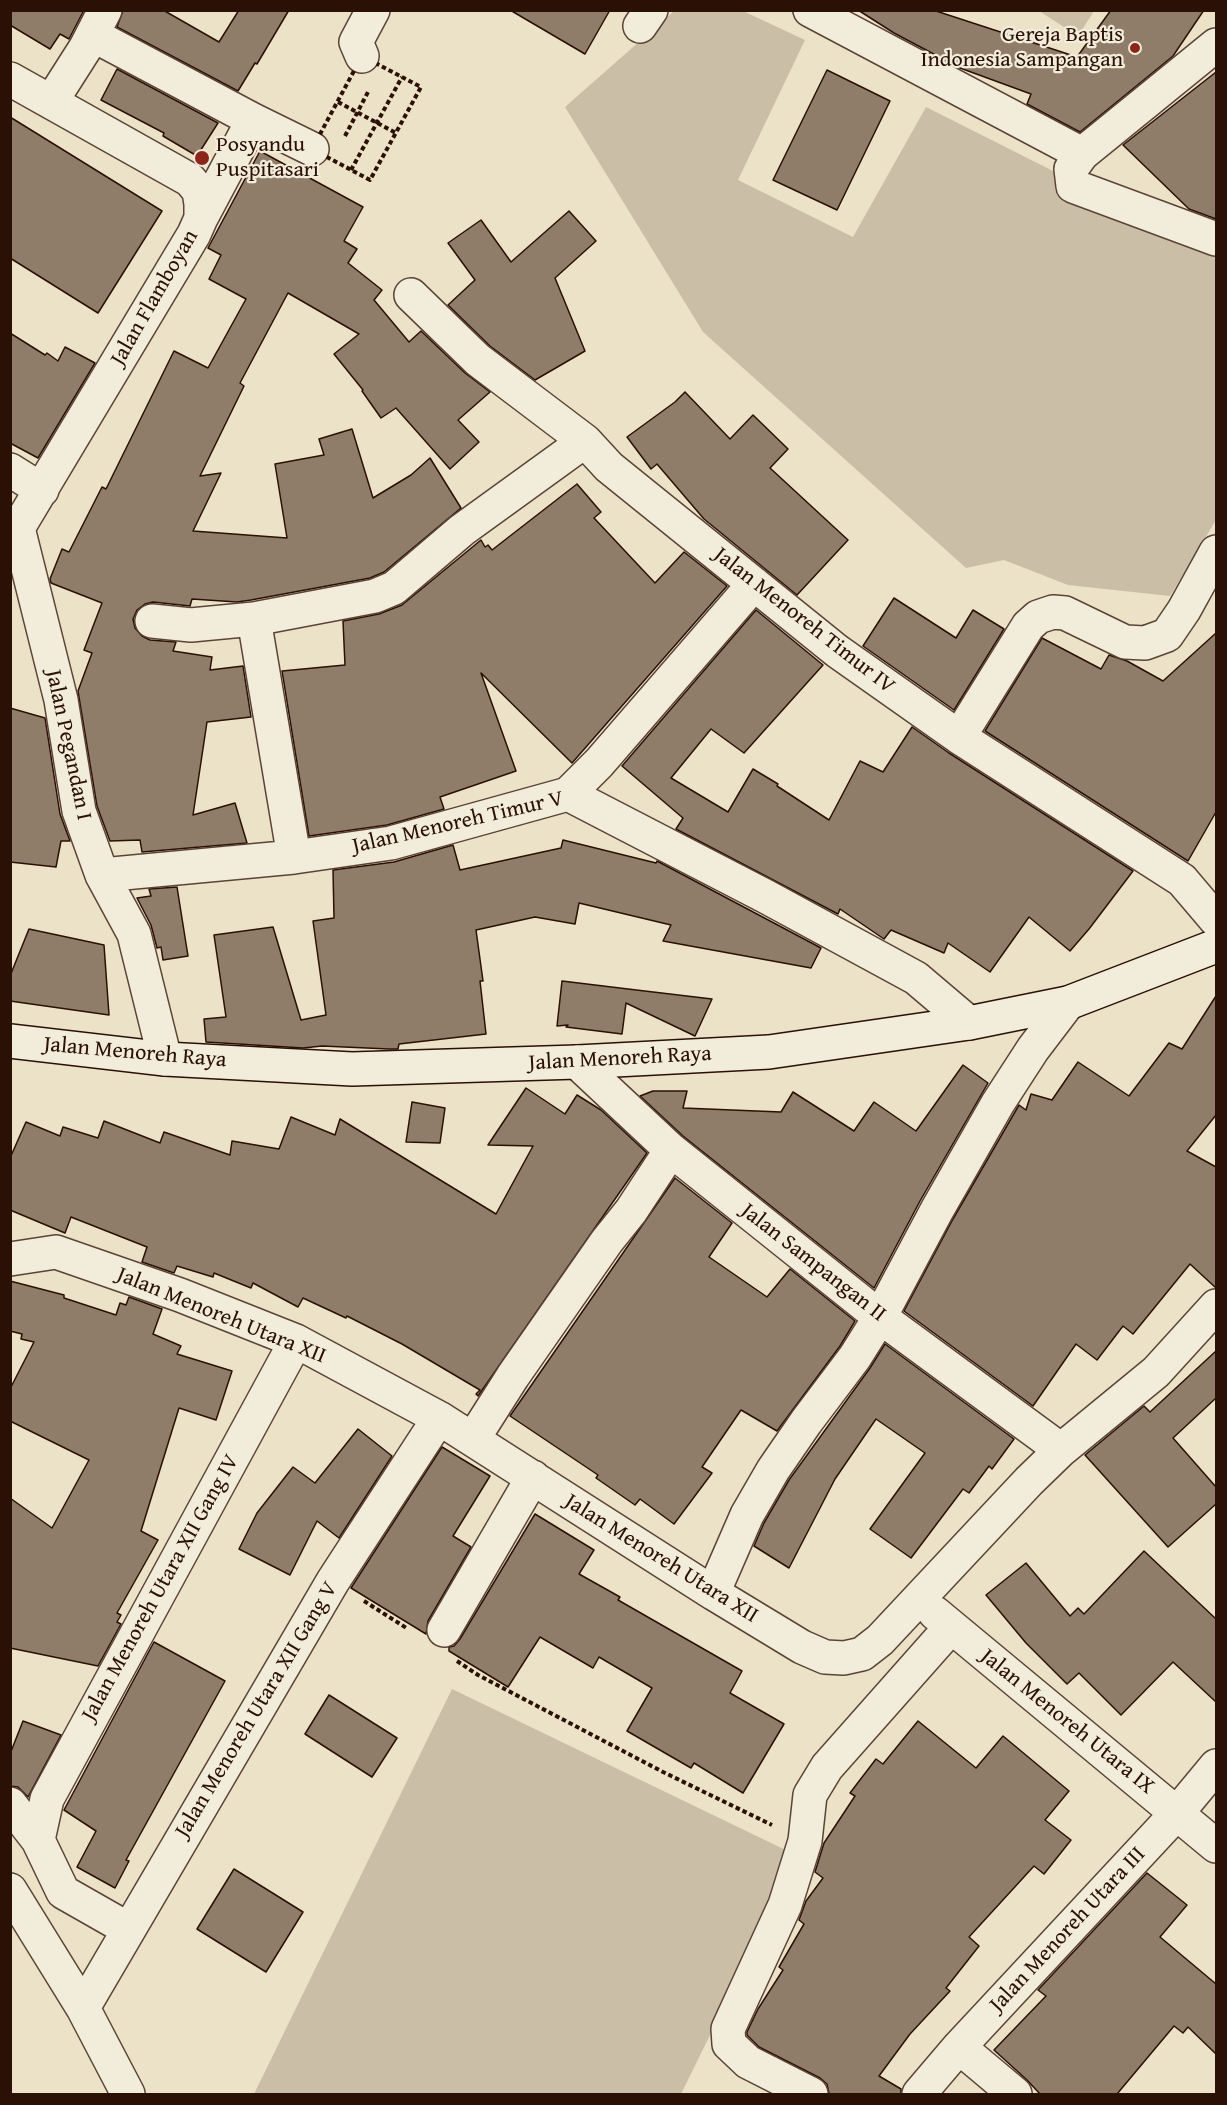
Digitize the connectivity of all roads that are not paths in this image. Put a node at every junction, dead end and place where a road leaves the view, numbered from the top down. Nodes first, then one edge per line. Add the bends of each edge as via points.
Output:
1 (373, 10) edge
2 (810, 10) edge
3 (99, 23) edge
4 (1216, 45) edge
5 (373, 71) road end
6 (10, 79) edge
7 (51, 102) junction
8 (253, 120) junction
9 (330, 150) road end
10 (1082, 154) junction
11 (201, 218) junction
12 (1216, 239) edge
13 (411, 295) dead end
14 (585, 441) junction
15 (10, 470) edge
16 (42, 490) junction
17 (14, 526) edge
18 (1216, 552) edge
19 (754, 584) junction
20 (254, 619) junction
21 (152, 621) dead end
22 (959, 737) junction
23 (568, 794) junction
24 (294, 857) junction
25 (102, 875) junction
26 (1216, 920) edge
27 (1216, 946) edge
28 (1068, 1003) junction
29 (969, 1023) junction
30 (10, 1041) edge
31 (165, 1059) junction
32 (577, 1062) junction
33 (671, 1150) junction
34 (10, 1259) edge
35 (1216, 1306) edge
36 (880, 1317) junction
37 (296, 1341) junction
38 (440, 1418) junction
39 (473, 1439) junction
40 (1060, 1450) junction
41 (533, 1478) junction
42 (713, 1593) junction
43 (917, 1598) junction
44 (951, 1627) junction
45 (437, 1640) road end
46 (1216, 1766) edge
47 (10, 1804) edge
48 (1177, 1812) junction
49 (38, 1840) junction
50 (1216, 1846) edge
51 (10, 1890) edge
52 (128, 1929) junction
53 (83, 2008) junction
54 (959, 2047) junction
55 (128, 2094) edge
56 (812, 2094) edge
57 (919, 2094) edge
58 (1015, 2094) edge

1 - 5 street via 356,42
2 - 10 street
3 - 7 street
3 - 8 street
4 - 10 street
6 - 7 street, Jalan Flamboyan
7 - 11 street, Jalan Flamboyan via 190,180 199,191
8 - 9 street
8 - 11 street
10 - 12 street via 1071,169 1073,186
11 - 16 street, Jalan Flamboyan
13 - 14 street, Jalan Menoreh Timur IV via 478,360
14 - 19 street, Jalan Menoreh Timur IV via 609,467
14 - 20 street via 462,530 394,588 375,596
15 - 16 street
16 - 17 street, Jalan Flamboyan
17 - 25 street, Jalan Pegandan I via 61,700 79,811
18 - 22 street via 1167,635 1145,643 1125,642 1065,613 1038,617 1028,626
19 - 22 street, Jalan Menoreh Timur IV via 837,651
19 - 23 street
20 - 21 street via 191,625
20 - 24 street
22 - 26 street, Jalan Menoreh Timur IV via 1182,880
23 - 24 street, Jalan Menoreh Timur V via 391,843
23 - 29 street, Jalan Menoreh Timur V via 916,978
24 - 25 street, Jalan Menoreh Timur V
25 - 31 street, Jalan Pegandan I via 134,934
27 - 28 street, Jalan Menoreh Raya
28 - 29 street, Jalan Menoreh Raya
28 - 36 street via 998,1103
29 - 32 street, Jalan Menoreh Raya via 769,1052
30 - 31 street, Jalan Menoreh Raya
31 - 32 street, Jalan Menoreh Raya via 352,1069
32 - 33 street, Jalan Sampangan II
33 - 36 street, Jalan Sampangan II
33 - 39 street
34 - 37 street, Jalan Menoreh Utara XII via 56,1252
35 - 40 street, Jalan Menoreh Utara XII via 1156,1372
36 - 40 street, Jalan Sampangan II
36 - 42 street via 773,1470 747,1515
37 - 38 street, Jalan Menoreh Utara XII
37 - 49 street, Jalan Menoreh Utara XII Gang IV via 47,1799
38 - 39 street, Jalan Menoreh Utara XII
38 - 52 street, Jalan Menoreh Utara XII Gang V via 333,1581
39 - 41 street, Jalan Menoreh Utara XII
40 - 43 street, Jalan Menoreh Utara XII
41 - 42 street, Jalan Menoreh Utara XII
41 - 45 street
42 - 43 street, Jalan Menoreh Utara XII via 802,1647 825,1657 844,1658 862,1654 880,1640
43 - 44 street, Jalan Menoreh Utara IX
44 - 48 street, Jalan Menoreh Utara IX
44 - 56 street via 827,1767 810,1795 805,1841 785,1905 728,2029 729,2044 748,2062
46 - 48 street, Jalan Menoreh Utara III
47 - 49 street
48 - 50 street, Jalan Menoreh Utara IX
48 - 54 street, Jalan Menoreh Utara III
49 - 52 street via 63,1892
51 - 53 street
52 - 53 street, Jalan Menoreh Utara XII Gang V
53 - 55 street
54 - 57 street, Jalan Menoreh Utara III
54 - 58 street

